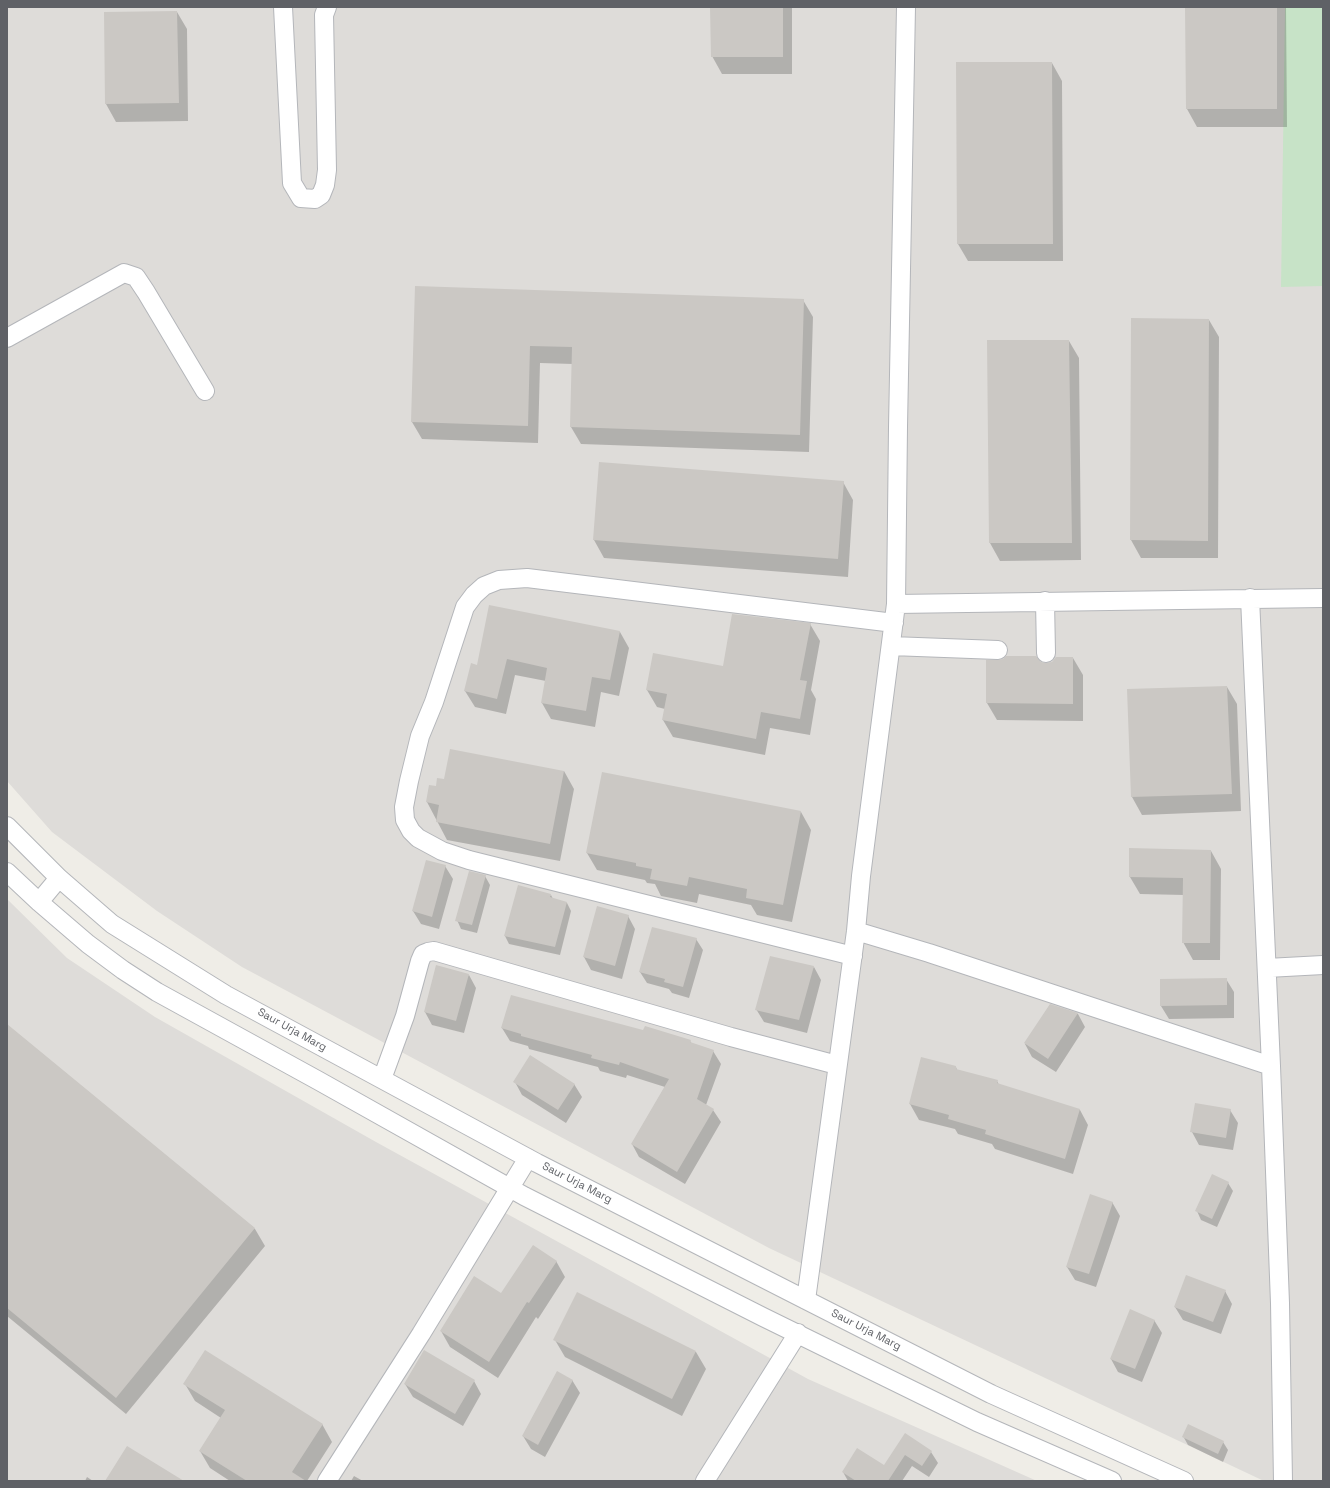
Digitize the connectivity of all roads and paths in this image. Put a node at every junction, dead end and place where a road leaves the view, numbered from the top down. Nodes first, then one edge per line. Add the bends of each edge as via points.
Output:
1 (283, 7) edge
2 (327, 7) edge
3 (906, 7) edge
4 (7, 338) edge
5 (205, 391) dead end
6 (1250, 598) junction
7 (1323, 598) edge
8 (1045, 601) junction
9 (896, 604) junction
10 (894, 623) junction
11 (891, 646) junction
12 (998, 650) dead end
13 (1046, 653) dead end
14 (7, 826) edge
15 (7, 872) edge
16 (59, 878) junction
17 (39, 902) junction
18 (856, 931) junction
19 (853, 956) junction
20 (1323, 965) edge
21 (1267, 968) junction
22 (838, 1065) junction
23 (1271, 1066) junction
24 (382, 1079) junction
25 (528, 1158) junction
26 (510, 1188) junction
27 (806, 1300) junction
28 (798, 1333) junction
29 (327, 1481) edge
30 (706, 1481) edge
31 (1112, 1481) edge
32 (1184, 1481) edge
33 (1283, 1481) edge

1 - 2 street via 292,183 301,198 315,200 321,195 325,185 327,170 324,15
3 - 9 street
4 - 5 street via 124,273 136,277
6 - 7 street
6 - 8 street
6 - 21 street
8 - 9 street
8 - 13 street
9 - 10 street
10 - 11 street
10 - 19 street via 527,578 499,580 484,586 474,594 465,607 434,702 420,736 404,807 405,820 418,838 442,851 469,860
11 - 12 street
11 - 18 street
14 - 16 street, Saur Urja Marg
15 - 17 street
16 - 17 street
16 - 24 street, Saur Urja Marg via 113,924 226,995
17 - 26 street via 122,970 157,992
18 - 19 street
18 - 23 street
19 - 22 street
20 - 21 street
21 - 23 street
22 - 24 street via 428,952 423,954 420,961 405,1016
22 - 27 street
23 - 33 street via 1280,1303
24 - 25 street, Saur Urja Marg
25 - 26 street
25 - 27 street, Saur Urja Marg
26 - 28 street
26 - 29 street
27 - 32 street, Saur Urja Marg via 991,1394
28 - 30 street
28 - 31 street via 977,1422

